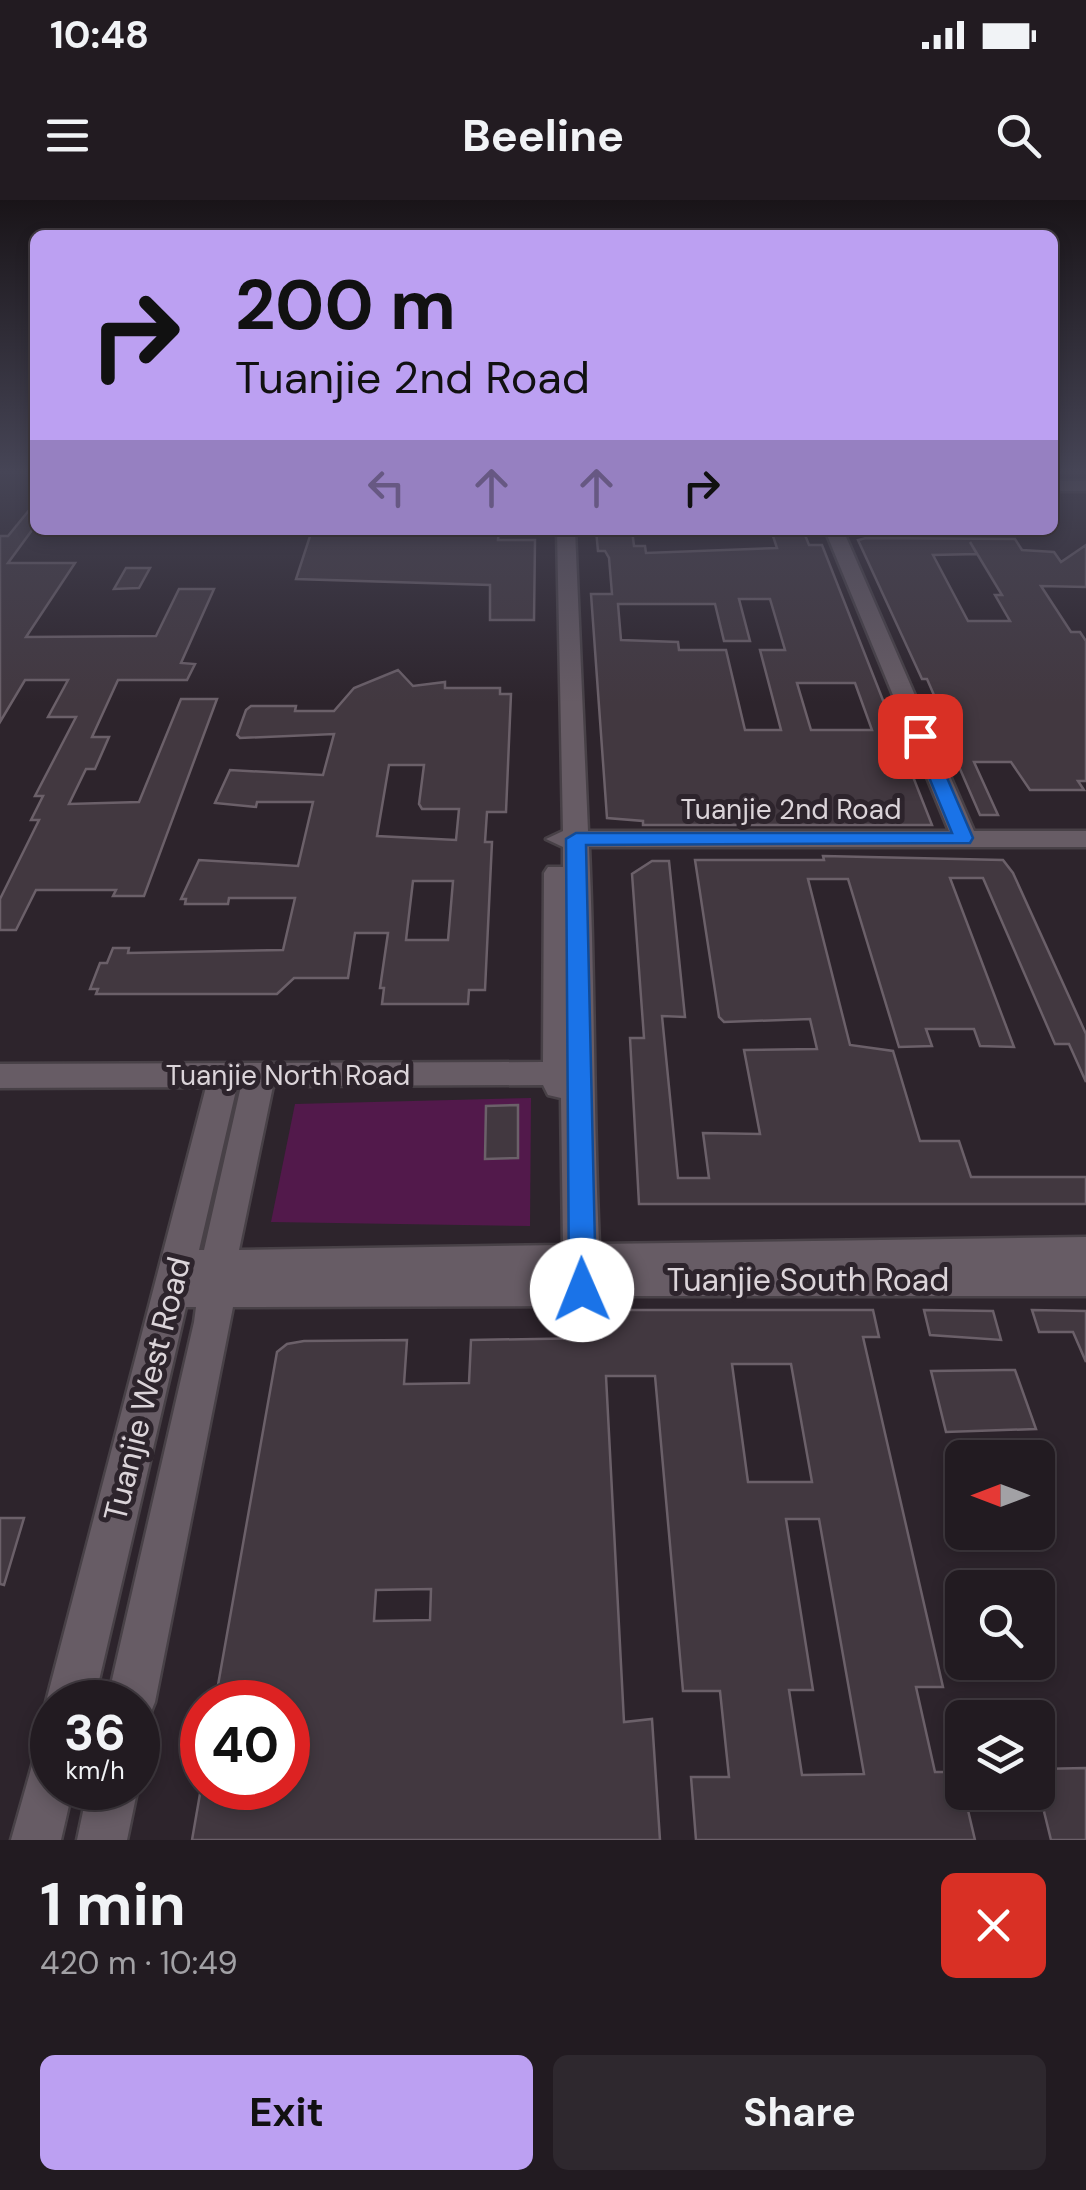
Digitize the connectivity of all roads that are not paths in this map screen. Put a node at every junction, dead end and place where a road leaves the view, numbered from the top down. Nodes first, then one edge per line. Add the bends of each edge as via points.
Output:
1 (553, 551) edge
2 (566, 551) edge
3 (843, 551) edge
4 (964, 838) junction
5 (566, 839) junction
6 (1086, 839) edge
7 (568, 1073) junction
8 (0, 1076) edge
9 (242, 1076) junction
10 (1086, 1252) edge
11 (572, 1276) junction
12 (218, 1278) junction
13 (174, 1279) junction
14 (1086, 1280) edge
15 (75, 1680) edge
16 (136, 1680) edge
17 (43, 1810) edge
18 (108, 1810) edge
19 (36, 1840) edge
20 (102, 1840) edge

1 - 5 street
2 - 5 street
3 - 4 street
4 - 5 street, Tuanjie 2nd Road
4 - 6 street, Tuanjie 2nd Road
5 - 7 street via 582,1040
7 - 9 street, Tuanjie North Road
7 - 11 street
8 - 9 street, Tuanjie North Road
9 - 12 street, Tuanjie West Road
9 - 13 street, Tuanjie West Road
10 - 11 street, Tuanjie South Road via 605,1257
11 - 12 street, Tuanjie South Road
11 - 14 street, Tuanjie South Road
12 - 13 street, Tuanjie South Road
12 - 16 street, Tuanjie West Road
13 - 15 street, Tuanjie West Road
17 - 19 street
18 - 20 street

